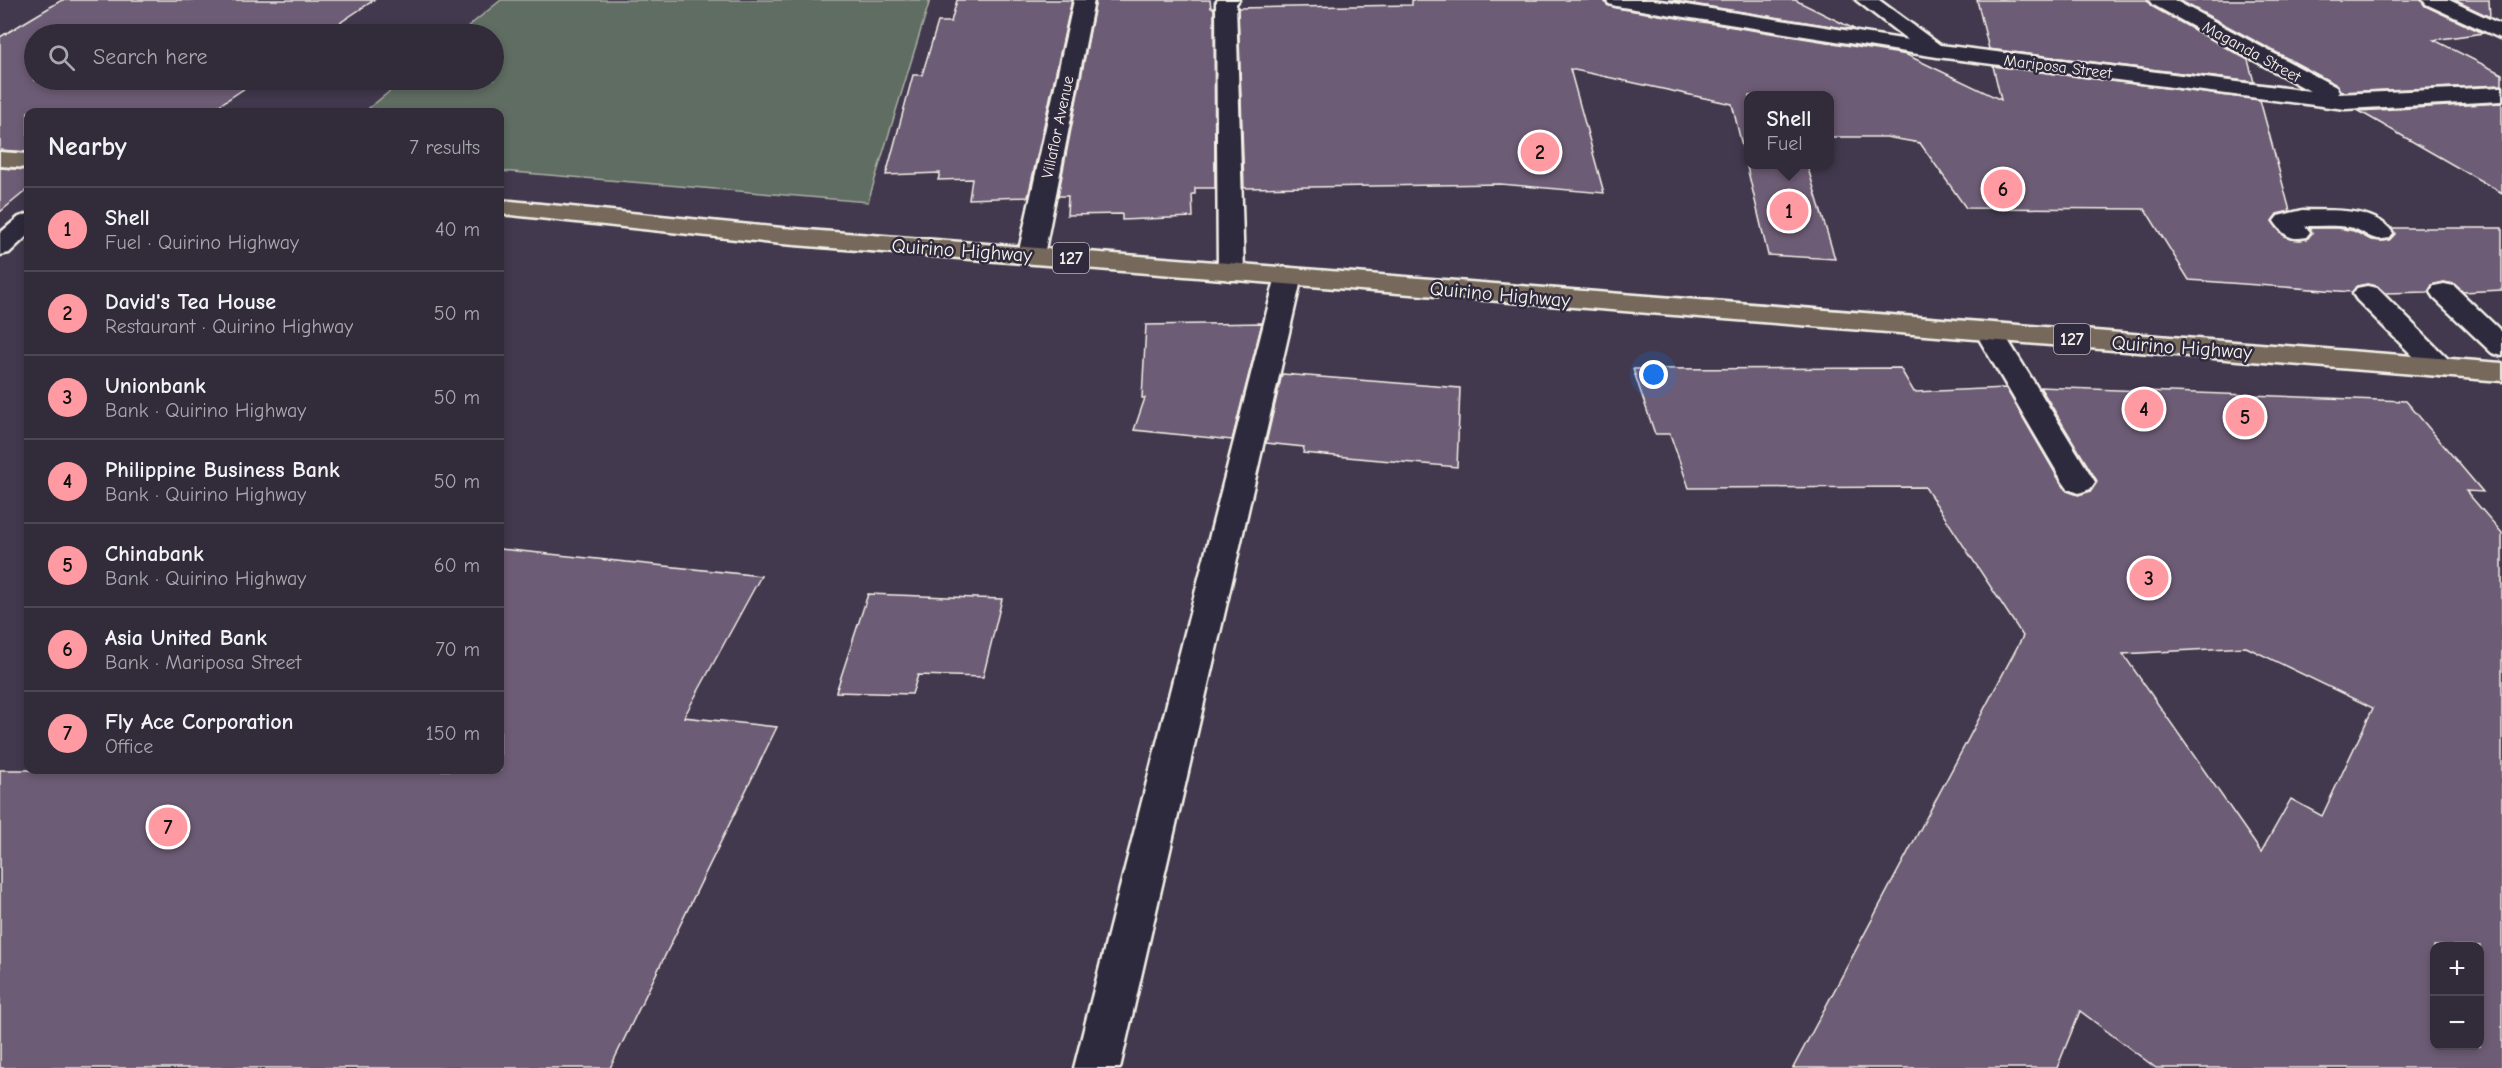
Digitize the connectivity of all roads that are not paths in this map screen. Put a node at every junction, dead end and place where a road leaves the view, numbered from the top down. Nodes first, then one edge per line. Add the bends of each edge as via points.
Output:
1 (1084, 0) edge
2 (1229, 0) edge
3 (1616, 0) edge
4 (1866, 0) edge
5 (2159, 0) edge
6 (2433, 0) edge
7 (2502, 33) edge
8 (1936, 51) junction
9 (2502, 94) edge
10 (2345, 102) junction
11 (0, 159) edge
12 (24, 161) edge
13 (504, 207) edge
14 (24, 226) edge
15 (2297, 232) dead end
16 (2380, 232) dead end
17 (0, 247) edge
18 (1031, 255) junction
19 (1231, 272) junction
20 (1289, 276) junction
21 (2444, 292) dead end
22 (2367, 294) dead end
23 (1989, 332) junction
24 (2502, 347) edge
25 (2440, 367) junction
26 (2502, 372) edge
27 (2079, 482) dead end
28 (1097, 1068) edge

1 - 18 street, Villaflor Avenue
2 - 19 street via 1226,3
3 - 8 street, Mariposa Street
4 - 8 street
5 - 10 street, Maganda Street
6 - 7 street
8 - 10 street, Mariposa Street
9 - 10 street, Mariposa Street
11 - 12 main road
13 - 18 main road, Quirino Highway / 127 via 782,236
14 - 17 street
15 - 16 street via 2288,221 2356,220
18 - 19 main road, Quirino Highway / 127
19 - 20 main road, Quirino Highway / 127
20 - 23 main road, Quirino Highway / 127
20 - 28 street
21 - 24 street
22 - 25 street
23 - 25 main road, Quirino Highway / 127
23 - 27 street
25 - 26 main road, Quirino Highway / 127

